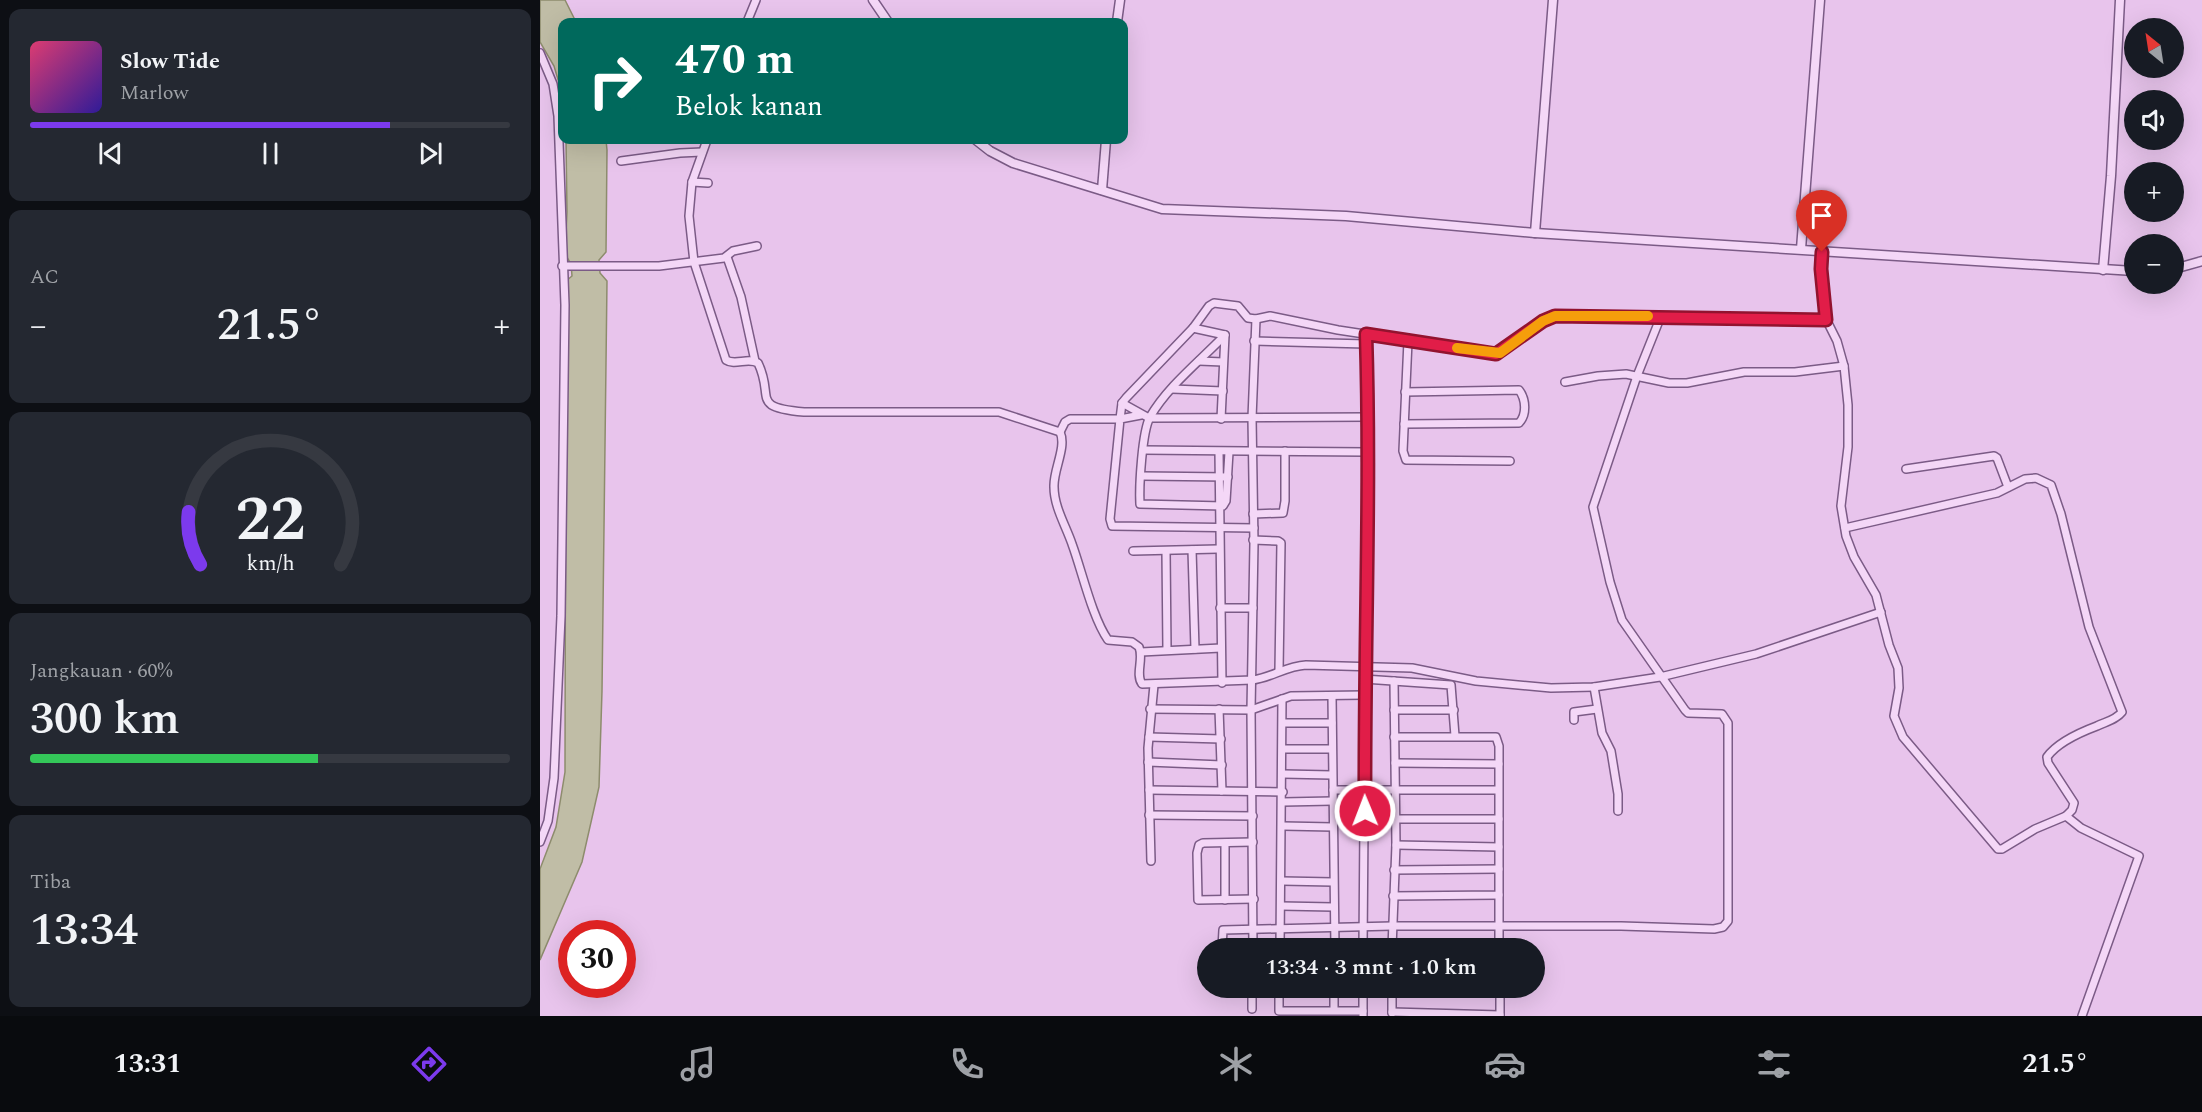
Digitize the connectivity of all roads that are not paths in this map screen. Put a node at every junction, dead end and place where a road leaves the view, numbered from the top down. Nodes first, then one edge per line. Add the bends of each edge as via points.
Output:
1 (756, 0) edge
2 (873, 0) edge
3 (1119, 0) edge
4 (1553, 0) edge
5 (1820, 0) edge
6 (2120, 0) edge
7 (749, 18) edge
8 (885, 18) edge
9 (1117, 18) edge
10 (540, 53) edge
11 (558, 116) edge
12 (560, 144) edge
13 (705, 144) edge
14 (981, 144) edge
15 (1106, 144) edge
16 (702, 152) junction
17 (621, 161) dead end
18 (692, 182) junction
19 (708, 183) dead end
20 (1102, 190) junction
21 (1535, 233) junction
22 (757, 246) dead end
23 (1801, 249) junction
24 (1822, 252) junction
25 (727, 257) junction
26 (2202, 261) edge
27 (694, 262) junction
28 (562, 266) junction
29 (2184, 266) edge
30 (2103, 270) junction
31 (2124, 271) edge
32 (1661, 316) junction
33 (1256, 319) junction
34 (1826, 320) junction
35 (1193, 328) junction
36 (1366, 334) junction
37 (1225, 335) junction
38 (1254, 340) junction
39 (1408, 341) junction
40 (1366, 344) junction
41 (755, 361) junction
42 (1198, 361) junction
43 (1223, 362) junction
44 (1844, 366) junction
45 (1637, 376) junction
46 (1565, 382) dead end
47 (1172, 389) junction
48 (1223, 391) junction
49 (1405, 392) junction
50 (1122, 403) junction
51 (1141, 415) junction
52 (1368, 417) junction
53 (1149, 418) junction
54 (1252, 418) junction
55 (1120, 419) junction
56 (1221, 419) junction
57 (1404, 424) junction
58 (1060, 432) junction
59 (1143, 450) junction
60 (1252, 451) junction
61 (1285, 451) junction
62 (1219, 452) junction
63 (1229, 452) junction
64 (1367, 452) junction
65 (1510, 461) dead end
66 (1906, 469) dead end
67 (1142, 476) junction
68 (1218, 477) junction
69 (1228, 477) junction
70 (2008, 487) junction
71 (1218, 506) junction
72 (1253, 514) junction
73 (1254, 528) junction
74 (1845, 528) junction
75 (1219, 529) junction
76 (1253, 540) junction
77 (1218, 549) junction
78 (1192, 550) junction
79 (1133, 551) dead end
80 (1166, 551) junction
81 (1220, 608) junction
82 (1253, 608) junction
83 (1881, 612) junction
84 (1221, 648) junction
85 (1195, 649) junction
86 (1167, 650) junction
87 (1141, 652) junction
88 (1364, 667) junction
89 (1280, 670) junction
90 (1660, 677) junction
91 (1364, 679) junction
92 (1252, 680) junction
93 (1394, 681) junction
94 (1222, 683) junction
95 (1148, 685) junction
96 (1594, 687) junction
97 (1364, 695) junction
98 (1332, 696) junction
99 (1282, 699) junction
100 (1150, 709) junction
101 (1219, 709) junction
102 (1597, 709) junction
103 (1251, 710) junction
104 (1394, 710) junction
105 (1454, 710) junction
106 (1574, 720) dead end
107 (1283, 723) junction
108 (1332, 723) junction
109 (1394, 736) junction
110 (1455, 736) junction
111 (1149, 737) junction
112 (1221, 740) junction
113 (1283, 748) junction
114 (1332, 749) junction
115 (1148, 762) junction
116 (1395, 763) junction
117 (1499, 764) junction
118 (1222, 765) junction
119 (1283, 774) junction
120 (1332, 775) junction
121 (1149, 790) junction
122 (1333, 790) junction
123 (1498, 790) junction
124 (1222, 791) junction
125 (1365, 791) junction
126 (1395, 791) junction
127 (1252, 792) junction
128 (1283, 792) junction
129 (1333, 801) junction
130 (1283, 802) junction
131 (1618, 811) dead end
132 (1149, 815) junction
133 (1253, 816) junction
134 (2066, 816) junction
135 (1396, 819) junction
136 (1499, 819) junction
137 (1283, 826) junction
138 (1333, 827) junction
139 (540, 842) edge
140 (1253, 842) junction
141 (1225, 843) junction
142 (1396, 845) junction
143 (1499, 847) junction
144 (1151, 861) dead end
145 (1499, 869) junction
146 (1394, 870) junction
147 (1282, 881) junction
148 (1333, 882) junction
149 (1499, 895) junction
150 (1394, 896) junction
151 (1225, 900) junction
152 (1254, 900) junction
153 (1281, 906) junction
154 (1333, 908) junction
155 (1363, 926) junction
156 (1392, 926) junction
157 (1280, 927) junction
158 (1335, 927) junction
159 (1499, 927) junction
160 (1253, 930) junction
161 (1223, 938) edge
162 (1253, 938) edge
163 (1280, 938) edge
164 (1335, 938) edge
165 (1363, 938) edge
166 (1392, 938) edge
167 (1499, 938) edge
168 (1252, 998) edge
169 (1279, 998) edge
170 (1334, 998) edge
171 (1392, 998) edge
172 (1500, 998) edge
173 (1252, 1009) dead end
174 (1334, 1010) junction
175 (1314, 1013) edge
176 (1363, 1013) edge
177 (1392, 1014) edge
178 (1500, 1015) edge
179 (2082, 1016) edge

1 - 7 street
2 - 8 street
3 - 9 street
4 - 21 street
5 - 23 street
6 - 30 street
10 - 11 street via 553,84
12 - 28 street
13 - 16 street
14 - 20 street via 1013,162
15 - 20 street
16 - 17 street
16 - 18 street
18 - 19 street
18 - 27 street via 689,216
20 - 21 street via 1162,209 1346,216
21 - 23 street
22 - 25 street via 733,250
23 - 24 street
24 - 30 street
24 - 34 street
25 - 27 street
25 - 41 street
26 - 29 street
27 - 28 street via 651,267
27 - 41 street via 723,356 730,362
28 - 139 street via 565,316 560,639 554,778 548,821
30 - 31 street
32 - 34 street
32 - 39 street via 1555,316 1496,354
32 - 45 street
33 - 35 street via 1248,318 1238,306 1214,303
33 - 36 street via 1270,316
33 - 38 street
34 - 44 street
35 - 37 street
35 - 50 street
36 - 39 street
36 - 40 street
37 - 42 street
37 - 43 street
38 - 40 street
38 - 54 street
39 - 49 street
40 - 52 street
41 - 58 street via 761,369 766,400 776,408 804,412 999,412
42 - 43 street
42 - 47 street
43 - 48 street
44 - 45 street via 1795,372 1744,372 1687,383
44 - 74 street via 1849,413 1841,506
45 - 46 street via 1609,375
45 - 90 street via 1593,507 1622,620
47 - 48 street
47 - 53 street
48 - 56 street
49 - 57 street
49 - 57 street via 1520,390 1524,415 1519,423
50 - 51 street
50 - 55 street
51 - 53 street
51 - 55 street
52 - 54 street
52 - 64 street
53 - 56 street
53 - 59 street
54 - 56 street
54 - 60 street
55 - 58 street via 1070,419
55 - 75 street via 1112,526
57 - 65 street via 1406,460
58 - 87 street via 1054,491 1079,571 1106,638 1136,644
59 - 62 street
59 - 67 street
60 - 61 street
60 - 63 street
60 - 72 street
61 - 64 street
61 - 72 street via 1283,513
62 - 63 street
62 - 68 street
63 - 69 street
64 - 88 street
66 - 70 street via 1994,456
67 - 68 street
67 - 71 street via 1141,505
68 - 69 street
68 - 71 street
69 - 71 street via 1226,503
70 - 74 street via 1990,495
70 - 134 street via 2036,478 2050,485 2089,627 2122,712 2085,730 2047,757 2074,803
71 - 75 street
72 - 73 street
73 - 75 street
73 - 76 street
74 - 83 street via 1850,549 1876,595
75 - 77 street
76 - 82 street
76 - 89 street via 1281,543
77 - 78 street
77 - 81 street
78 - 80 street
78 - 85 street
79 - 80 street
80 - 86 street
81 - 82 street
81 - 84 street
82 - 92 street
83 - 90 street via 1756,654
83 - 134 street via 1898,668 1894,716 1898,729 1993,846 2002,849
84 - 85 street
84 - 94 street
85 - 86 street
86 - 87 street
87 - 95 street via 1139,679
88 - 89 street via 1306,665
88 - 91 street
88 - 96 street via 1412,668 1476,681 1551,688
89 - 92 street
90 - 96 street
90 - 159 street via 1688,713 1722,714 1728,723 1728,921 1714,929
91 - 93 street
91 - 97 street
92 - 94 street
92 - 103 street
93 - 104 street
93 - 105 street via 1448,683 1453,689
94 - 95 street
95 - 100 street
96 - 102 street
97 - 98 street
97 - 125 street
98 - 99 street
98 - 108 street
99 - 103 street
99 - 107 street
100 - 101 street
100 - 111 street
101 - 103 street
101 - 112 street
102 - 106 street via 1574,712
102 - 131 street via 1602,735 1611,752
103 - 127 street
104 - 105 street
104 - 109 street
105 - 110 street
107 - 108 street
107 - 113 street
108 - 114 street
109 - 110 street
109 - 116 street
110 - 117 street via 1496,737
111 - 112 street
111 - 115 street
112 - 118 street
113 - 114 street
113 - 119 street
114 - 120 street
115 - 118 street
115 - 121 street
116 - 117 street
116 - 126 street
117 - 123 street
118 - 124 street
119 - 120 street
119 - 128 street
120 - 122 street
121 - 124 street
121 - 132 street
122 - 125 street
122 - 129 street
123 - 126 street
123 - 136 street
124 - 127 street
125 - 126 street
125 - 155 street
126 - 135 street
127 - 128 street
127 - 133 street
128 - 130 street
129 - 130 street
129 - 138 street
130 - 137 street
132 - 133 street
132 - 144 street
133 - 140 street
134 - 179 street via 2081,828 2139,856
135 - 136 street
135 - 142 street
136 - 143 street
137 - 138 street
137 - 147 street
138 - 148 street
140 - 141 street
140 - 152 street
141 - 151 street
141 - 151 street via 1201,843 1197,854 1198,900
142 - 143 street
142 - 146 street
143 - 145 street
145 - 146 street
145 - 149 street
146 - 150 street
147 - 148 street
147 - 153 street
148 - 154 street
149 - 150 street
149 - 159 street
150 - 156 street
151 - 152 street
152 - 160 street
153 - 154 street
153 - 157 street
154 - 158 street
155 - 156 street
155 - 158 street
155 - 165 street
156 - 159 street
156 - 166 street
157 - 158 street
157 - 160 street
157 - 163 street
158 - 164 street
159 - 167 street
160 - 161 street via 1223,930
160 - 162 street
168 - 173 street
169 - 175 street via 1279,1011
170 - 174 street
171 - 177 street
172 - 178 street
174 - 175 street
174 - 176 street
177 - 178 street

